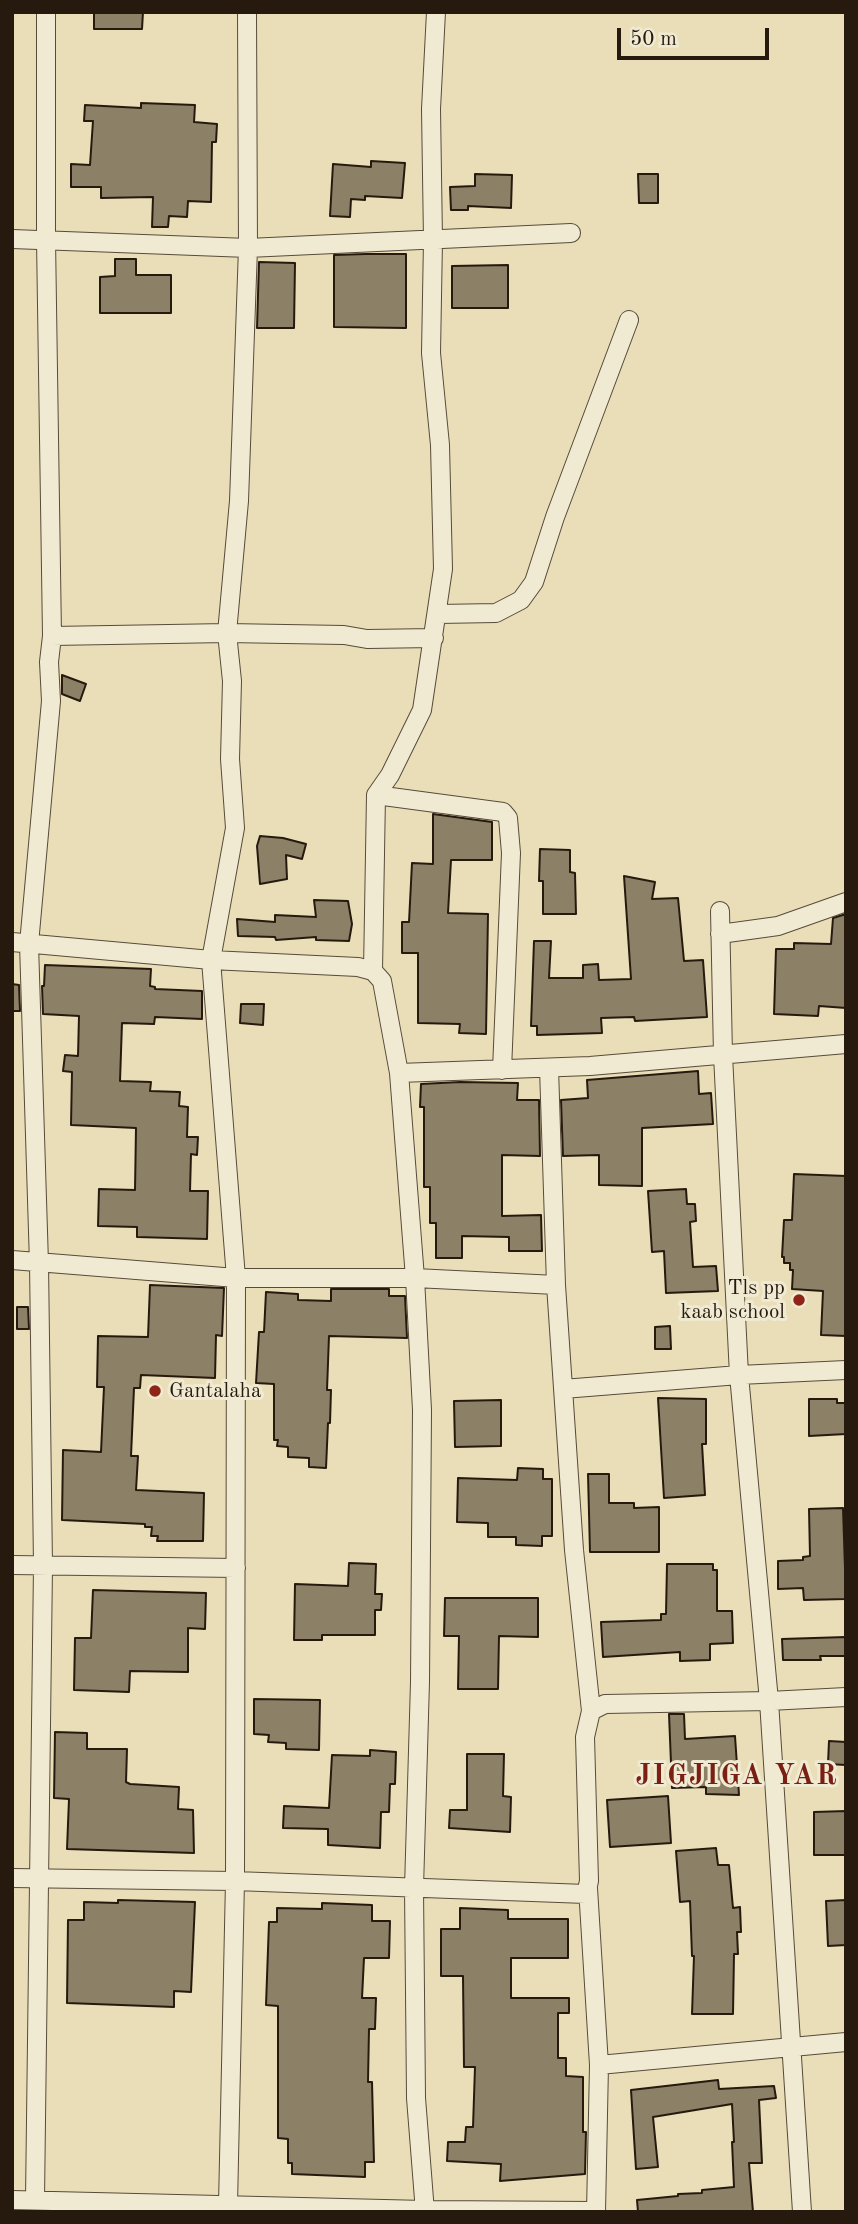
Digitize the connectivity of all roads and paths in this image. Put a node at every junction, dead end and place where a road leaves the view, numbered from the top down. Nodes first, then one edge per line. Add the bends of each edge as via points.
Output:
1 (46, 12) edge
2 (247, 12) edge
3 (436, 12) edge
4 (571, 233) dead end
5 (12, 239) edge
6 (46, 239) junction
7 (433, 240) junction
8 (248, 248) junction
9 (629, 320) dead end
10 (438, 614) junction
11 (227, 633) junction
12 (52, 636) junction
13 (434, 638) junction
14 (376, 795) junction
15 (846, 902) edge
16 (720, 911) dead end
17 (720, 934) junction
18 (20, 943) edge
19 (211, 960) junction
20 (373, 971) junction
21 (846, 1044) edge
22 (723, 1055) junction
23 (549, 1068) junction
24 (502, 1070) junction
25 (399, 1073) junction
26 (12, 1260) edge
27 (39, 1263) junction
28 (236, 1278) junction
29 (415, 1278) junction
30 (556, 1285) junction
31 (846, 1370) edge
32 (739, 1375) junction
33 (563, 1389) junction
34 (12, 1565) edge
35 (43, 1566) junction
36 (236, 1568) junction
37 (846, 1697) edge
38 (769, 1702) junction
39 (591, 1711) junction
40 (12, 1878) edge
41 (38, 1878) junction
42 (235, 1881) junction
43 (414, 1888) junction
44 (588, 1888) junction
45 (846, 2042) edge
46 (790, 2049) junction
47 (599, 2065) junction
48 (35, 2199) junction
49 (12, 2200) edge
50 (228, 2205) junction
51 (57, 2206) edge
52 (248, 2208) edge
53 (425, 2211) edge
54 (596, 2211) edge
55 (802, 2212) edge

1 - 6 street
2 - 8 street
3 - 7 street via 431,109
4 - 7 street
5 - 6 street
6 - 8 street
6 - 12 street
7 - 8 street
7 - 10 street via 431,353 440,445 443,569
8 - 11 street via 239,501
9 - 10 street via 534,582 521,600 496,613
10 - 13 street
11 - 12 street
11 - 13 street
11 - 19 street via 234,828
12 - 18 street via 51,701
13 - 14 street via 422,710
14 - 20 street
14 - 24 street via 503,812 508,818 511,853
15 - 17 street via 778,926
16 - 17 street
17 - 22 street
18 - 19 street
18 - 27 street
19 - 20 street
19 - 28 street
20 - 25 street via 382,981
21 - 22 street
22 - 23 street
22 - 32 street
23 - 24 street
23 - 30 street
24 - 25 street
25 - 29 street
26 - 27 street
27 - 28 street
27 - 35 street
28 - 29 street
28 - 36 street
29 - 30 street
29 - 43 street via 423,1521
30 - 33 street
31 - 32 street
32 - 33 street
32 - 38 street
33 - 39 street
34 - 35 street
35 - 36 street
35 - 41 street
36 - 42 street
37 - 38 street
38 - 39 street via 605,1704
38 - 46 street
39 - 44 street via 585,1737
40 - 41 street
41 - 42 street
41 - 48 street
42 - 43 street
42 - 50 street
43 - 44 street via 578,1895 586,1894
43 - 53 street via 416,2098
44 - 47 street
45 - 46 street
46 - 47 street
46 - 55 street
47 - 54 street
48 - 49 street
48 - 51 street
50 - 51 street
50 - 52 street
52 - 53 street
53 - 54 street

